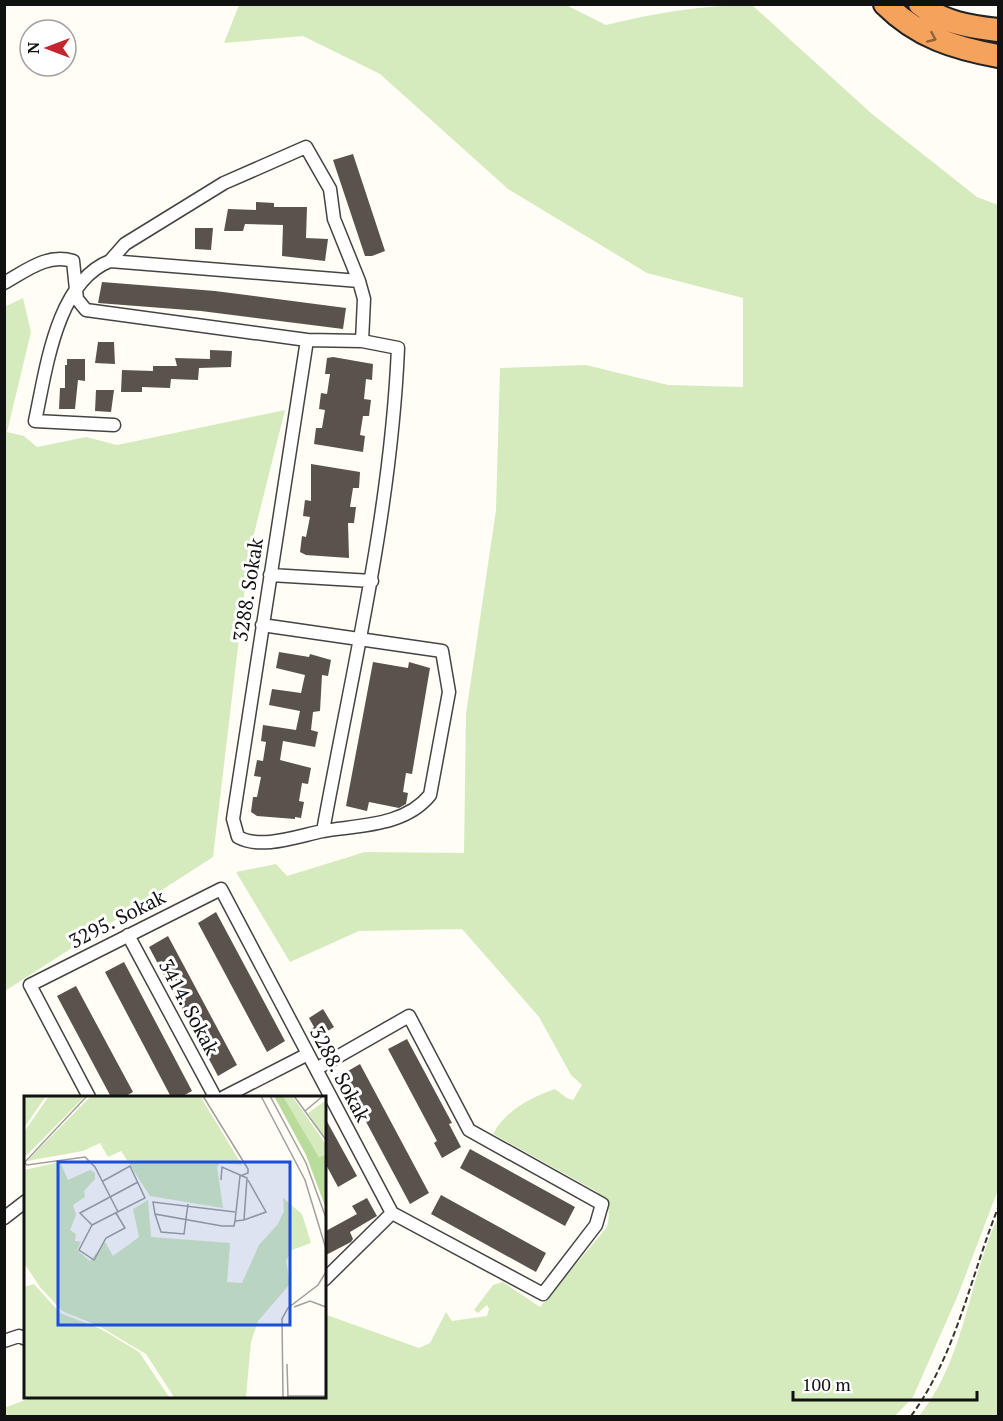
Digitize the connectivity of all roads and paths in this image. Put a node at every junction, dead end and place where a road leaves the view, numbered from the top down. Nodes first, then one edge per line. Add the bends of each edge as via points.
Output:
1 (885, 4) edge
2 (920, 4) edge
3 (999, 30) edge
4 (999, 56) edge
5 (110, 261) junction
6 (359, 281) junction
7 (4, 283) edge
8 (77, 286) junction
9 (307, 340) junction
10 (362, 341) junction
11 (114, 424) dead end
12 (270, 575) junction
13 (372, 581) junction
14 (262, 625) junction
15 (359, 639) junction
16 (323, 831) junction
17 (221, 888) joint
18 (128, 935) junction
19 (308, 1054) junction
20 (316, 1069) junction
21 (88, 1096) edge
22 (214, 1096) edge
23 (226, 1096) edge
24 (24, 1204) edge
25 (999, 1208) edge
26 (392, 1213) junction
27 (4, 1218) edge
28 (326, 1278) edge
29 (24, 1338) edge
30 (4, 1341) edge
31 (911, 1416) edge

1 -> 4 highway via 929,38
2 - 3 highway via 965,27
5 - 6 street
5 - 6 street via 125,244 225,183 306,147 330,189 334,219
5 - 8 street via 98,266
6 - 10 street via 364,299
7 - 8 street via 45,260 61,257 73,261
8 - 9 street via 77,299 87,310
8 - 11 street via 53,338 35,421
9 - 10 street
9 - 12 street, 3288. Sokak
10 - 13 street via 398,348 395,416
12 - 13 street
12 - 14 street, 3288. Sokak
13 - 15 street
14 - 15 street
14 - 16 street, 3288. Sokak via 233,819 238,837 246,841 273,841
15 - 16 street
15 - 16 street via 442,651 449,692 430,795 420,808 397,819
17 - 18 street, 3295. Sokak
17 - 19 street, 3288. Sokak
18 - 21 street, 3295. Sokak via 30,985
18 - 22 street, 3414. Sokak
19 - 20 street, 3288. Sokak
19 - 23 street
20 - 26 street, 3288. Sokak
20 - 26 street via 409,1016 469,1130 602,1204 596,1225 543,1294
24 - 27 street
25 - 31 path via 947,1352 928,1392
26 - 28 street
29 - 30 street

